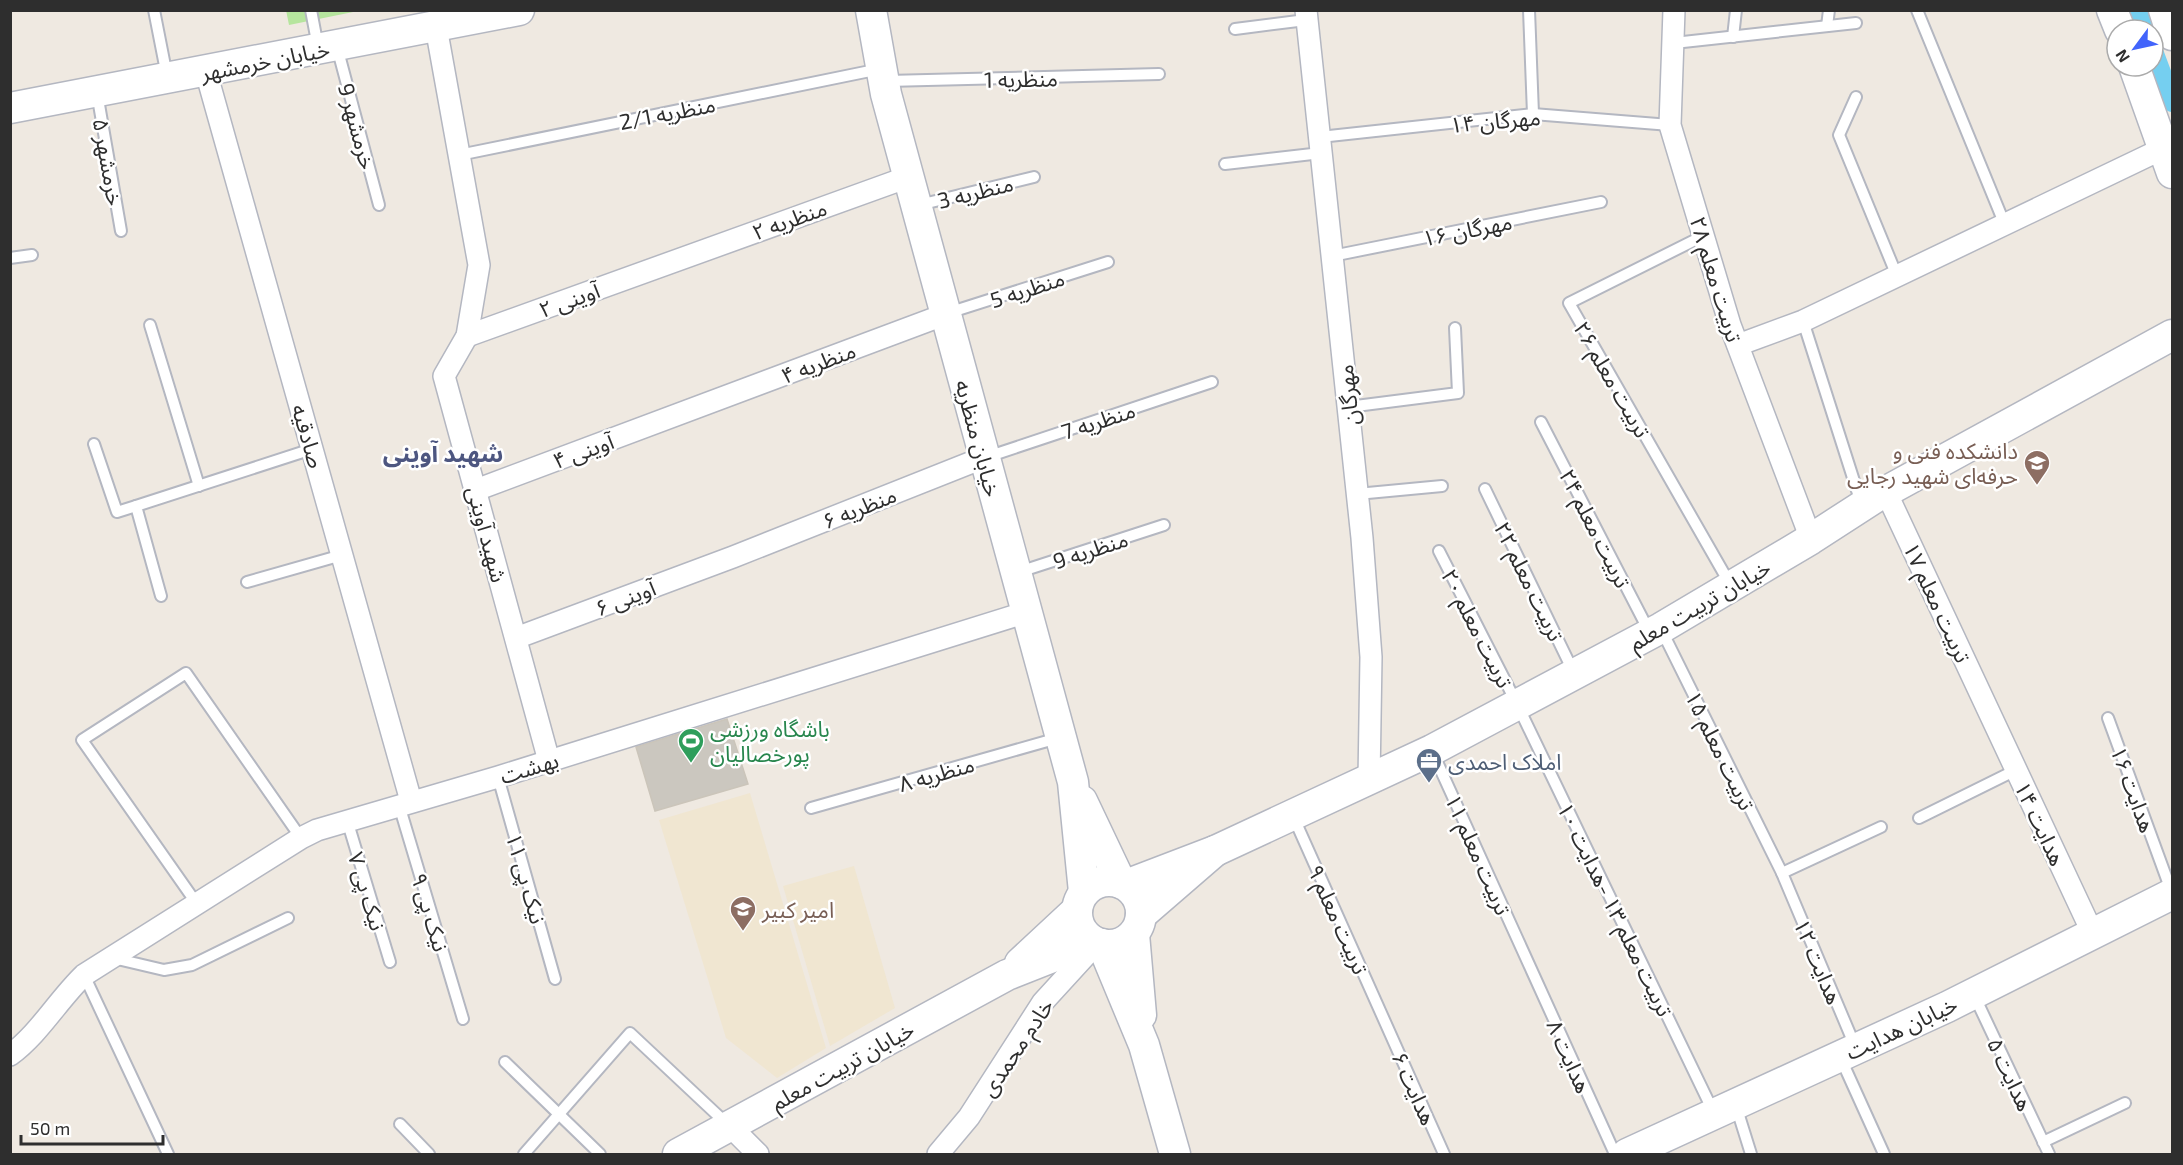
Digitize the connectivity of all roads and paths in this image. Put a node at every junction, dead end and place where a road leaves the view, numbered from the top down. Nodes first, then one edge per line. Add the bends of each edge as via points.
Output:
1 (154, 10) edge
2 (311, 10) edge
3 (519, 10) edge
4 (848, 10) edge
5 (871, 10) edge
6 (1529, 10) edge
7 (1674, 10) edge
8 (1736, 10) edge
9 (1829, 10) edge
10 (1917, 10) edge
11 (2164, 10) edge
12 (1306, 15) edge
13 (1856, 23) dead end
14 (1827, 26) junction
15 (436, 27) junction
16 (1235, 29) dead end
17 (2172, 35) edge
18 (1733, 37) junction
19 (1674, 43) junction
20 (327, 48) junction
21 (206, 72) junction
22 (1159, 74) dead end
23 (2139, 78) edge
24 (167, 79) junction
25 (881, 82) junction
26 (96, 92) junction
27 (1856, 97) dead end
28 (10, 108) edge
29 (1533, 114) junction
30 (1670, 125) junction
31 (1321, 145) junction
32 (459, 155) junction
33 (2170, 158) edge
34 (1225, 164) dead end
35 (908, 177) junction
36 (1034, 177) dead end
37 (1601, 202) dead end
38 (380, 205) dead end
39 (916, 206) junction
40 (2005, 225) junction
41 (121, 231) dead end
42 (1703, 236) junction
43 (32, 255) dead end
44 (1332, 256) junction
45 (10, 258) edge
46 (670, 262) joint
47 (1108, 262) dead end
48 (1898, 276) junction
49 (946, 314) junction
50 (1803, 321) junction
51 (150, 325) dead end
52 (1455, 328) dead end
53 (2172, 335) edge
54 (467, 336) junction
55 (1738, 345) junction
56 (1212, 382) dead end
57 (1348, 407) junction
58 (690, 411) joint
59 (1541, 422) dead end
60 (94, 444) dead end
61 (312, 450) junction
62 (985, 457) junction
63 (199, 486) junction
64 (1443, 486) dead end
65 (1485, 489) dead end
66 (476, 490) junction
67 (1357, 494) junction
68 (1874, 499) junction
69 (135, 506) junction
70 (1164, 525) dead end
71 (1811, 539) junction
72 (1439, 551) dead end
73 (342, 555) junction
74 (733, 556) joint
75 (1016, 573) junction
76 (247, 582) dead end
77 (1731, 586) junction
78 (161, 596) dead end
79 (1027, 612) junction
80 (1655, 631) junction
81 (516, 638) junction
82 (1575, 674) junction
83 (1517, 704) junction
84 (1989, 712) joint
85 (2108, 718) dead end
86 (1061, 738) junction
87 (1432, 750) junction
88 (549, 761) junction
89 (2016, 770) junction
90 (498, 777) junction
91 (1370, 780) junction
92 (1073, 782) junction
93 (405, 803) junction
94 (811, 808) dead end
95 (1293, 816) junction
96 (1919, 818) dead end
97 (347, 820) junction
98 (1881, 826) dead end
99 (301, 838) junction
100 (1215, 851) junction
101 (1782, 873) junction
102 (1124, 884) junction
103 (2172, 894) edge
104 (1080, 901) junction
105 (196, 904) junction
106 (288, 918) dead end
107 (1138, 925) junction
108 (2093, 934) junction
109 (1098, 943) junction
110 (1526, 957) joint
111 (110, 958) junction
112 (390, 962) dead end
113 (84, 975) junction
114 (1007, 975) junction
115 (555, 979) dead end
116 (1973, 993) junction
117 (463, 1019) dead end
118 (1385, 1022) joint
119 (1144, 1045) junction
120 (1848, 1052) junction
121 (10, 1055) edge
122 (505, 1062) dead end
123 (2125, 1102) dead end
124 (1725, 1109) junction
125 (558, 1113) junction
126 (400, 1124) dead end
127 (730, 1126) junction
128 (2043, 1142) junction
129 (168, 1155) edge
130 (429, 1155) edge
131 (524, 1155) edge
132 (600, 1155) edge
133 (678, 1155) edge
134 (758, 1155) edge
135 (938, 1155) edge
136 (1175, 1155) edge
137 (1444, 1155) edge
138 (1615, 1155) edge
139 (1627, 1155) edge
140 (1751, 1155) edge
141 (1884, 1155) edge
142 (2049, 1155) edge

1 - 24 lane
2 - 20 lane, خرمشهر 9
3 - 15 main road, خیابان خرمشهر
4 - 25 main road
5 - 25 main road
6 - 29 lane
7 - 19 street, تربیت معلم ۲۸
8 - 18 lane
9 - 14 lane
10 - 40 lane
11 - 17 main road
12 - 16 lane
12 - 31 street, مهرگان
13 - 14 lane
14 - 18 lane
15 - 20 main road, خیابان خرمشهر
15 - 32 street, شهید آوینی
18 - 19 lane
19 - 30 street, تربیت معلم ۲۸
20 - 21 main road, خیابان خرمشهر
20 - 38 lane, خرمشهر 9
21 - 24 main road, خیابان خرمشهر
21 - 61 street, صادقیه
22 - 25 lane, منظریه 1
23 - 33 main road
24 - 26 main road, خیابان خرمشهر
25 - 32 lane, منظریه 2/1
25 - 35 main road, خیابان منظریه
26 - 28 main road, خیابان خرمشهر
26 - 41 lane, خرمشهر ۵
27 - 48 lane via 1839,135
29 - 30 lane, مهرگان ۱۴
29 - 31 lane, مهرگان ۱۴
30 - 42 street, تربیت معلم ۲۸
31 - 34 lane, مهرگان ۱۴
31 - 44 street, مهرگان
32 - 54 street, شهید آوینی via 479,265
33 - 40 street
35 - 39 main road, خیابان منظریه
35 - 46 street, منظریه ۲
36 - 39 lane, منظریه 3
37 - 44 lane, مهرگان ۱۶
39 - 49 main road, خیابان منظریه
40 - 48 street
42 - 55 street, تربیت معلم ۲۸
42 - 77 lane, تربیت معلم ۲۶ via 1569,303
43 - 45 lane
44 - 57 street, مهرگان
46 - 54 street, آوینی ۲
47 - 49 lane, منظریه 5
48 - 50 street
49 - 58 street, منظریه ۴
49 - 62 main road, خیابان منظریه
50 - 55 street
50 - 68 lane
51 - 63 lane
52 - 57 lane via 1458,393
53 - 68 main road, خیابان تربیت معلم
54 - 66 street, شهید آوینی via 444,375
55 - 71 street, تربیت معلم ۲۸
56 - 62 lane, منظریه 7
57 - 67 street, مهرگان
58 - 66 street, آوینی ۴
59 - 80 lane, تربیت معلم ۲۴
60 - 69 lane via 117,512
61 - 63 lane
61 - 73 street, صادقیه
62 - 74 street, منظریه ۶
62 - 75 main road, خیابان منظریه
63 - 69 lane
64 - 67 lane
65 - 82 lane, تربیت معلم ۲۲
66 - 81 street, شهید آوینی
67 - 91 street, مهرگان via 1371,657
68 - 71 main road, خیابان تربیت معلم
68 - 84 street, تربیت معلم ۱۷
69 - 78 lane
70 - 75 lane, منظریه 9
71 - 77 main road, خیابان تربیت معلم
72 - 83 lane, تربیت معلم ۲۰
73 - 76 lane
73 - 93 street, صادقیه
74 - 81 street, آوینی ۶
75 - 79 main road, خیابان منظریه
77 - 80 main road, خیابان تربیت معلم
79 - 86 main road, خیابان منظریه
79 - 88 street, بهشت
80 - 82 main road, خیابان تربیت معلم
80 - 101 lane, تربیت معلم ۱۵
81 - 88 street, شهید آوینی
82 - 83 main road, خیابان تربیت معلم
83 - 87 main road, خیابان تربیت معلم
83 - 124 lane, تربیت معلم ۱۳ -هدایت ۱۰
84 - 89 street, هدایت ۱۴
85 - 103 lane, هدایت ۱۶
86 - 92 main road, خیابان منظریه
86 - 94 lane, منظریه ۸
87 - 91 main road, خیابان تربیت معلم
87 - 110 lane, تربیت معلم ۱۱
88 - 90 street, بهشت
89 - 96 lane
89 - 108 street, هدایت ۱۴
90 - 93 street, بهشت
90 - 115 lane, نیک پی ۱۱
91 - 95 main road, خیابان تربیت معلم
92 - 102 main road
92 - 104 main road
93 - 97 street, بهشت
93 - 117 lane, نیک پی ۹
95 - 100 main road, خیابان تربیت معلم
95 - 118 lane, تربیت معلم ۹
97 - 99 street, بهشت
97 - 112 lane, نیک پی ۷
98 - 101 lane
99 - 105 street, بهشت
99 - 105 lane via 186,672 82,740
100 - 102 main road
100 - 107 main road
101 - 120 lane, هدایت ۱۲
102 - 104 main road via 1101,881
102 - 107 main road via 1137,896
103 - 108 main road, خیابان هدایت
104 - 109 main road via 1077,920 1082,930
104 - 114 main road
105 - 111 street, بهشت
106 - 111 lane via 192,965 164,970
107 - 109 main road via 1117,944
107 - 119 main road
108 - 116 main road, خیابان هدایت
109 - 114 main road
109 - 119 main road
109 - 135 street, خادم محمدی via 1043,1002 969,1117
110 - 138 lane, هدایت ۸
111 - 113 street, بهشت
113 - 121 street, بهشت via 23,1046
113 - 129 lane
114 - 127 main road, خیابان تربیت معلم
116 - 120 main road, خیابان هدایت
116 - 128 lane, هدایت ۵
118 - 137 lane, هدایت ۶
119 - 136 main road
120 - 124 main road, خیابان هدایت
120 - 141 lane, هدایت ۱۲
122 - 125 lane
123 - 128 lane
124 - 139 main road, خیابان هدایت
124 - 140 lane, تربیت معلم ۱۳ -هدایت ۱۰
125 - 127 lane via 630,1033
125 - 131 lane
125 - 132 lane
126 - 130 lane
127 - 133 main road, خیابان تربیت معلم
127 - 134 street
128 - 142 lane, هدایت ۵

